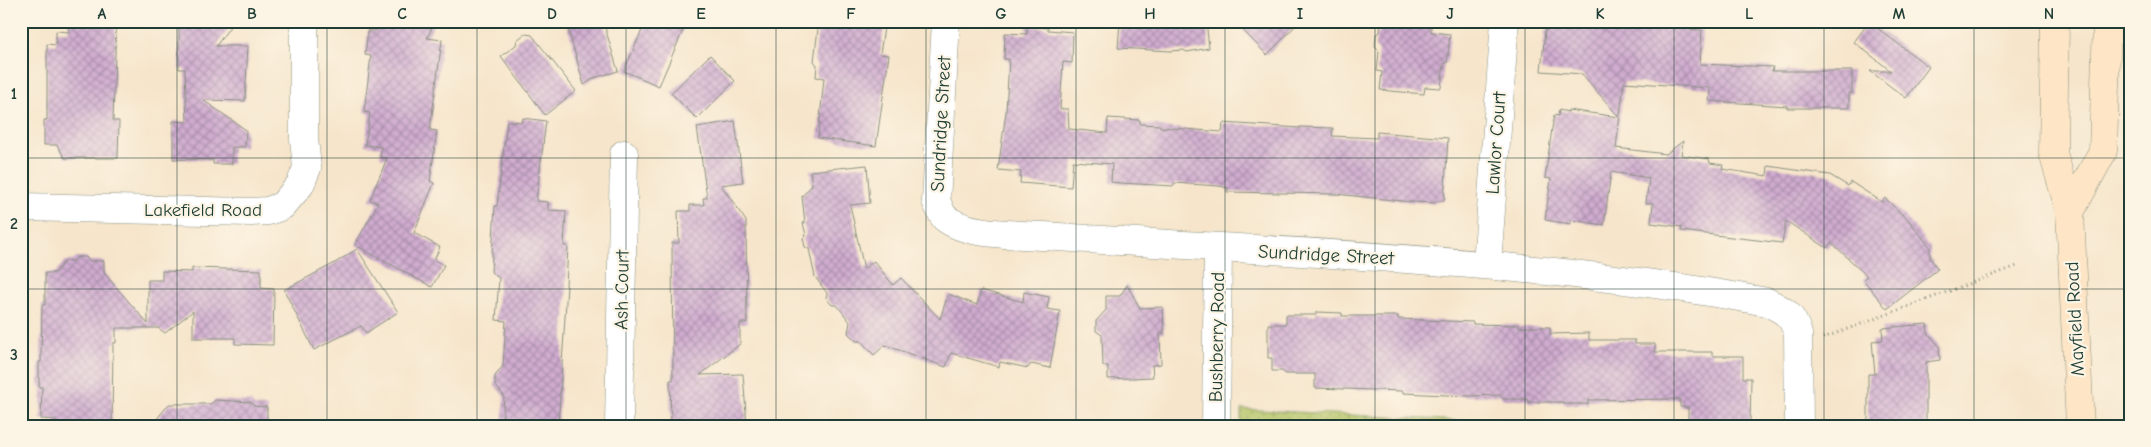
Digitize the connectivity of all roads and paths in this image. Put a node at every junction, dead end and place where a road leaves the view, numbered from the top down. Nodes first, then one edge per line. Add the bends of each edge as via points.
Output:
1 (304, 21) edge
2 (946, 21) edge
3 (1505, 21) edge
4 (2055, 21) edge
5 (2106, 21) edge
6 (624, 154) dead end
7 (21, 207) edge
8 (2070, 212) junction
9 (1218, 248) junction
10 (1487, 264) junction
11 (2017, 266) dead end
12 (1822, 339) dead end
13 (619, 426) edge
14 (1216, 426) edge
15 (1799, 426) edge
16 (2080, 426) edge

1 - 7 street, Lakefield Road via 307,168 300,184 282,206 251,212
2 - 9 street, Sundridge Street via 936,178 936,201 943,216 957,226 971,230
3 - 10 street, Lawlor Court
4 - 8 main road, Mayfield Road via 2053,153
5 - 8 main road via 2103,151
6 - 13 street, Ash Court
8 - 16 main road, Mayfield Road
9 - 10 street, Sundridge Street
9 - 14 street, Bushberry Road
10 - 15 street, Sundridge Street via 1750,298 1784,310 1794,321 1798,334
11 - 12 path

